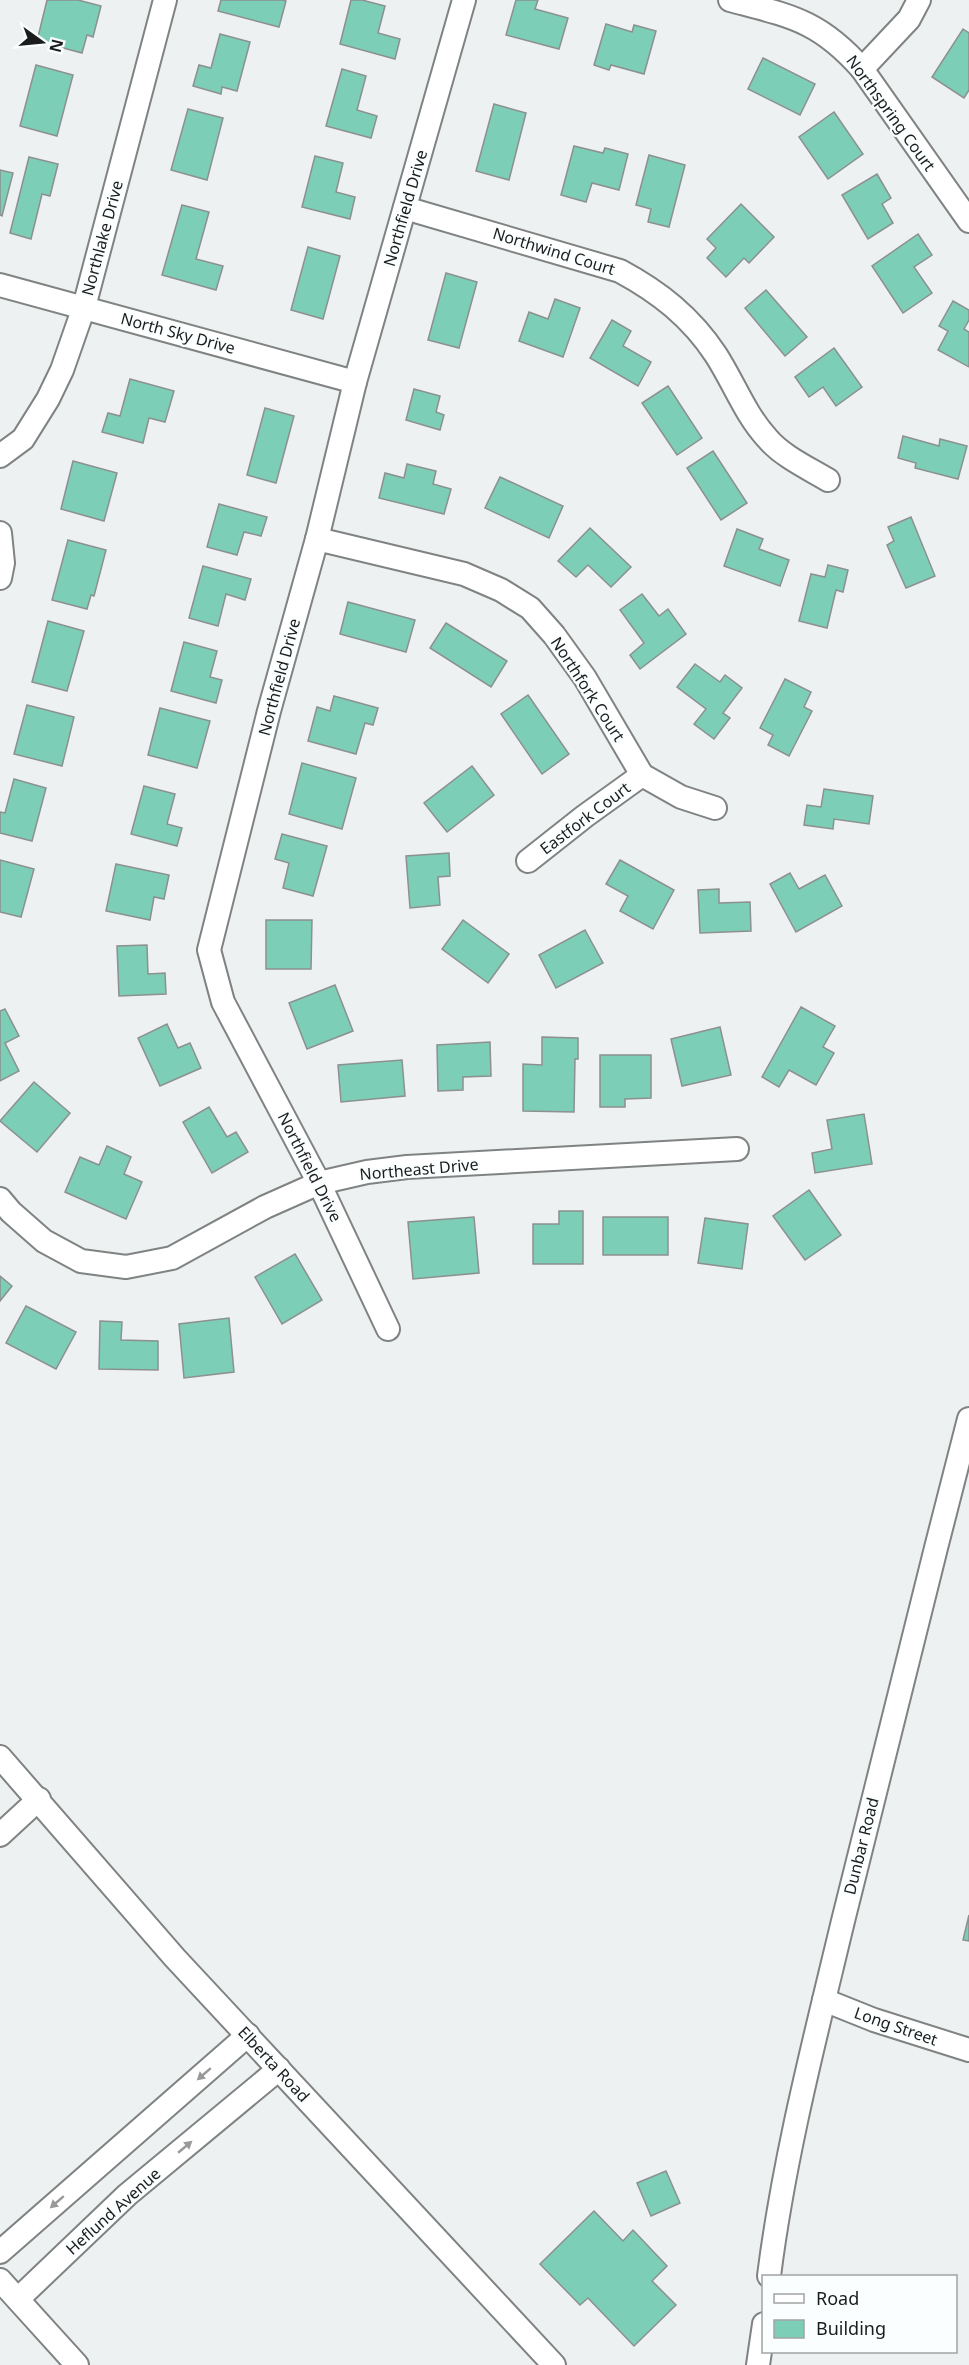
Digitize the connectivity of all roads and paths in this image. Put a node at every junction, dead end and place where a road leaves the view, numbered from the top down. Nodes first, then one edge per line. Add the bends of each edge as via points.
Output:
1 (165, 0) edge
2 (464, 0) edge
3 (730, 0) edge
4 (919, 0) edge
5 (862, 69) junction
6 (405, 208) junction
7 (969, 221) edge
8 (0, 285) edge
9 (84, 307) junction
10 (355, 382) junction
11 (0, 456) edge
12 (828, 480) dead end
13 (0, 533) edge
14 (317, 539) junction
15 (0, 578) edge
16 (642, 775) junction
17 (715, 808) dead end
18 (528, 861) dead end
19 (737, 1149) dead end
20 (319, 1183) junction
21 (0, 1199) edge
22 (388, 1329) dead end
23 (969, 1419) edge
24 (0, 1757) edge
25 (39, 1799) junction
26 (0, 1835) edge
27 (824, 2000) junction
28 (248, 2035) junction
29 (969, 2050) edge
30 (279, 2069) junction
31 (0, 2252) edge
32 (769, 2275) edge
33 (0, 2280) edge
34 (18, 2299) junction
35 (762, 2338) edge
36 (77, 2365) edge
37 (554, 2365) edge
38 (758, 2365) edge

1 - 9 street, Northlake Drive
2 - 6 street, Northfield Drive
3 - 5 street, Northspring Court via 795,18 826,34
4 - 5 street via 909,19
5 - 7 street, Northspring Court
6 - 10 street, Northfield Drive
6 - 12 street, Northwind Court via 620,271 649,286 675,306 716,355 738,398 768,440
8 - 9 street, North Sky Drive
9 - 10 street, North Sky Drive
9 - 11 street, Northlake Drive via 48,399 23,439
10 - 14 street, Northfield Drive
13 - 15 street
14 - 16 street, Northfork Court via 464,574 530,608 585,678
14 - 20 street, Northfield Drive via 209,950 223,1002
16 - 17 street via 681,797
16 - 18 street, Eastfork Court
19 - 20 street, Northeast Drive via 407,1167
20 - 21 street, Northeast Drive via 265,1207 172,1258 126,1267 81,1261 44,1241
20 - 22 street, Northfield Drive
23 - 27 street, Dunbar Road
24 - 25 street, Elberta Road
25 - 26 street
25 - 28 street, Elberta Road
27 - 29 street, Long Street
27 - 32 street, Dunbar Road via 785,2179
28 - 30 street, Elberta Road
28 -> 31 street
34 -> 30 street, Heflund Avenue via 127,2195
30 - 37 street, Elberta Road
33 - 34 street
34 - 36 street
35 - 38 street

